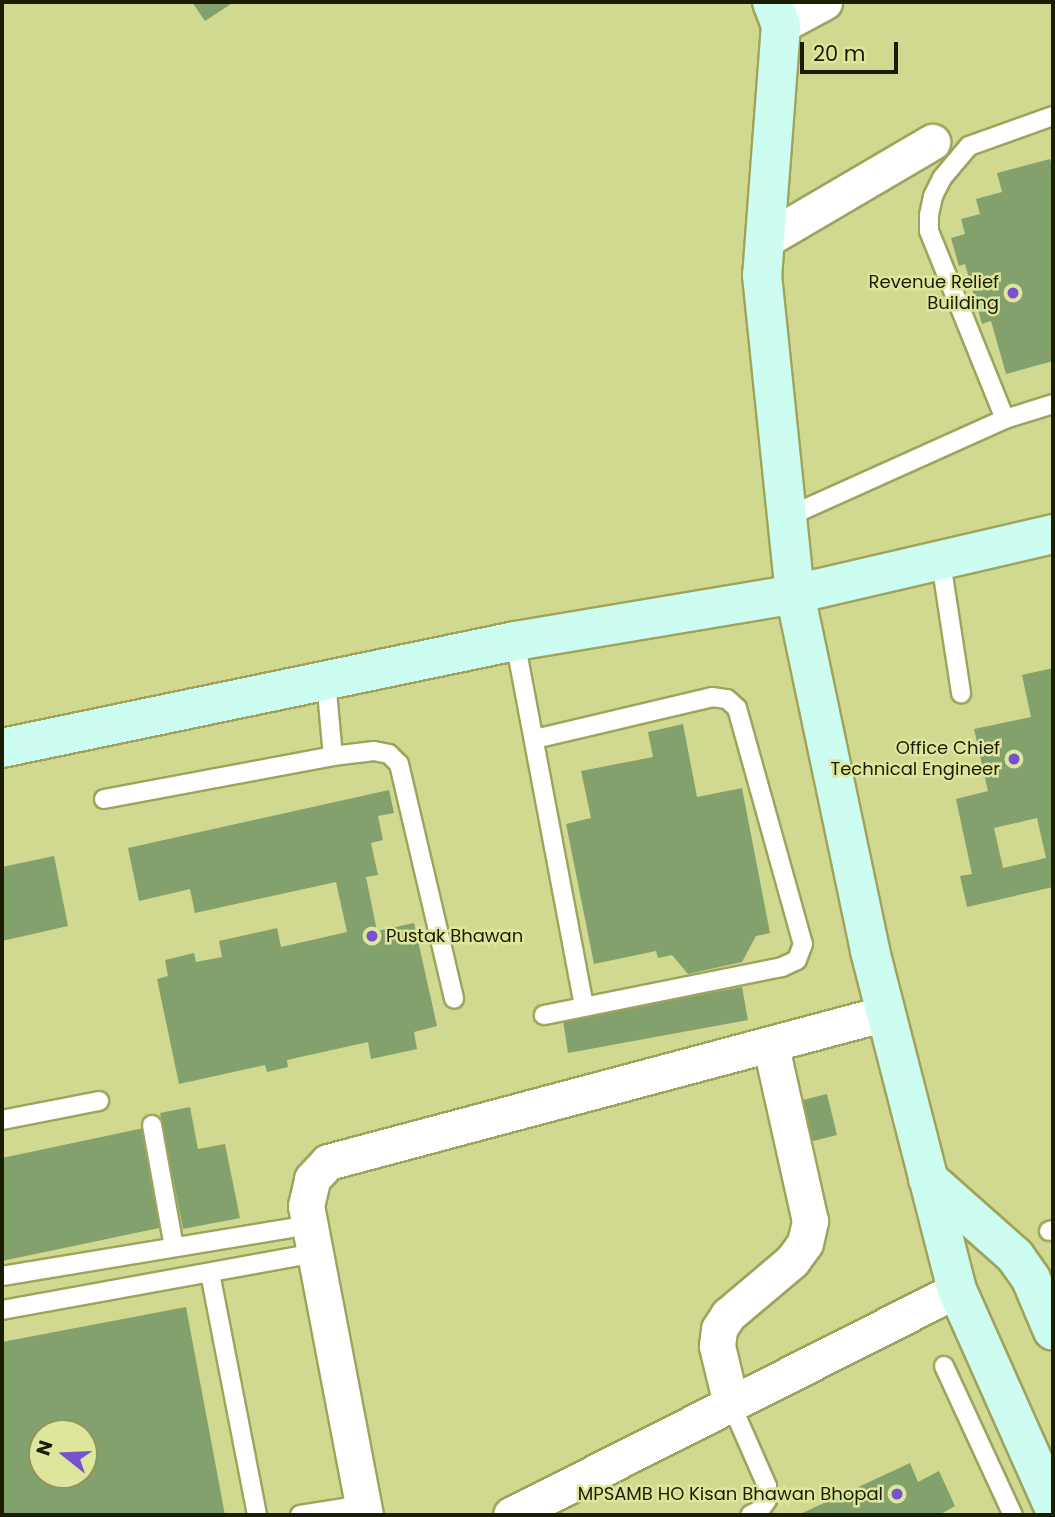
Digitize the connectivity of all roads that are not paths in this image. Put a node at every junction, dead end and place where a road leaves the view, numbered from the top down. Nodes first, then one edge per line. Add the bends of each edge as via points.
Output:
1 (824, 2) edge
2 (776, 13) edge
3 (1053, 116) edge
4 (932, 142) dead end
5 (765, 240) junction
6 (1053, 404) edge
7 (1005, 419) junction
8 (787, 517) junction
9 (1053, 534) edge
10 (941, 562) junction
11 (795, 594) junction
12 (515, 641) junction
13 (326, 681) junction
14 (961, 693) dead end
15 (535, 739) junction
16 (2, 748) edge
17 (333, 756) junction
18 (104, 799) dead end
19 (454, 999) dead end
20 (584, 1004) junction
21 (886, 1013) junction
22 (544, 1015) dead end
23 (771, 1046) junction
24 (99, 1101) dead end
25 (2, 1120) edge
26 (152, 1125) dead end
27 (928, 1178) junction
28 (312, 1239) junction
29 (174, 1247) junction
30 (211, 1273) junction
31 (2, 1276) edge
32 (957, 1290) junction
33 (2, 1310) edge
34 (1051, 1321) edge
35 (944, 1366) dead end
36 (731, 1404) junction
37 (1053, 1506) edge
38 (364, 1510) edge
39 (257, 1515) edge
40 (300, 1515) edge
41 (511, 1515) edge
42 (750, 1515) edge
43 (1013, 1515) edge

1 - 2 street
2 - 5 street
3 - 7 lane via 969,146 942,178 929,215 929,231
4 - 5 street
5 - 8 street via 762,275
6 - 7 lane
7 - 8 lane
8 - 11 street
9 - 10 street
10 - 11 street
10 - 14 lane
11 - 12 street
11 - 21 street
12 - 13 street
12 - 15 lane
13 - 16 street
13 - 17 lane
15 - 20 lane
15 - 20 lane via 712,696 727,699 737,708 803,944 797,960 782,967
17 - 18 lane
17 - 19 lane via 374,751 389,754 399,764
20 - 22 lane
21 - 23 street
21 - 27 street
23 - 28 street via 328,1162 312,1179 306,1206
23 - 36 street via 810,1221 806,1243 792,1261 728,1315 719,1329 717,1346
24 - 25 lane
26 - 29 lane
27 - 32 street
27 - 34 street via 1015,1256
28 - 29 lane
28 - 30 lane
28 - 38 street
29 - 31 lane
30 - 33 lane
30 - 39 lane
32 - 36 street
32 - 37 street
35 - 43 lane
36 - 41 street
36 - 42 lane via 767,1486 767,1500
38 - 40 lane

